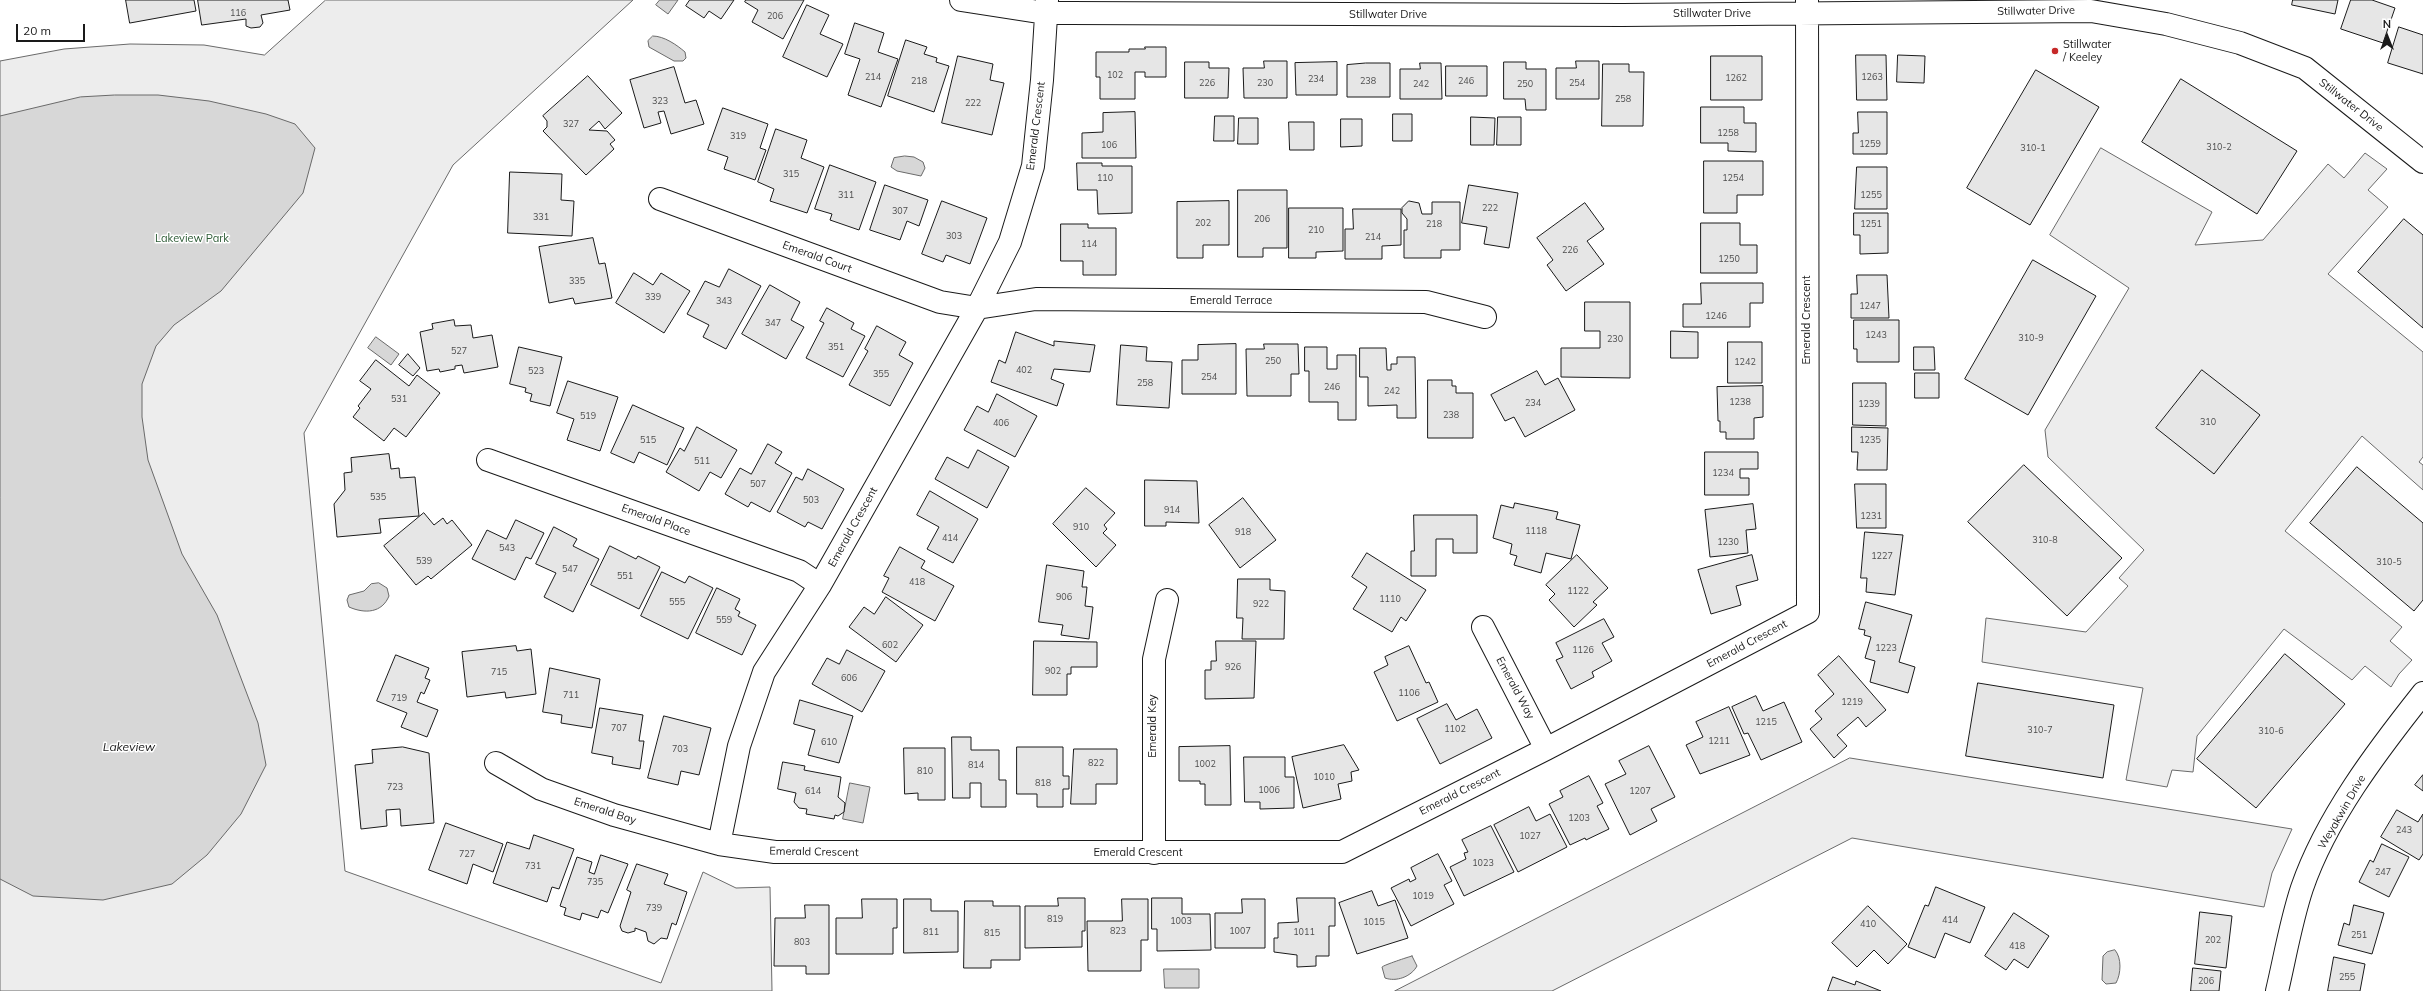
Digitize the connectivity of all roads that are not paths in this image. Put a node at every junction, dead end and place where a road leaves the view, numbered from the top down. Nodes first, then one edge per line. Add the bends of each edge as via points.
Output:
1 (961, 0) edge
2 (2091, 5) edge
3 (1046, 6) edge
4 (1225, 7) edge
5 (1283, 7) edge
6 (1807, 7) edge
7 (1622, 8) edge
8 (2423, 162) edge
9 (660, 199) dead end
10 (976, 308) junction
11 (1485, 317) dead end
12 (488, 460) dead end
13 (820, 585) junction
14 (1167, 600) dead end
15 (1483, 628) dead end
16 (2423, 693) edge
17 (1546, 749) junction
18 (496, 763) dead end
19 (719, 844) junction
20 (1154, 854) junction
21 (2277, 991) edge

1 - 3 street, Stillwater Drive
2 - 6 street, Stillwater Drive
2 - 8 street, Stillwater Drive via 2240,43 2304,68
3 - 4 street, Stillwater Drive
3 - 10 street, Emerald Crescent via 1042,80 1033,166 1010,242
4 - 5 street, Stillwater Drive
5 - 7 street, Stillwater Drive
6 - 7 street, Stillwater Drive
6 - 17 street, Emerald Crescent via 1808,612
9 - 10 street, Emerald Court via 940,302
10 - 11 street, Emerald Terrace via 1036,300 1426,302
10 - 13 street, Emerald Crescent
12 - 13 street, Emerald Place via 798,571
13 - 19 street, Emerald Crescent via 764,672 739,746
14 - 20 street, Emerald Key via 1154,659
15 - 17 street, Emerald Way
16 - 21 street, Weyakwin Drive via 2371,761 2326,835 2303,888
17 - 20 street, Emerald Crescent via 1342,852
18 - 19 street, Emerald Bay via 541,789 614,815
19 - 20 street, Emerald Crescent via 775,852

